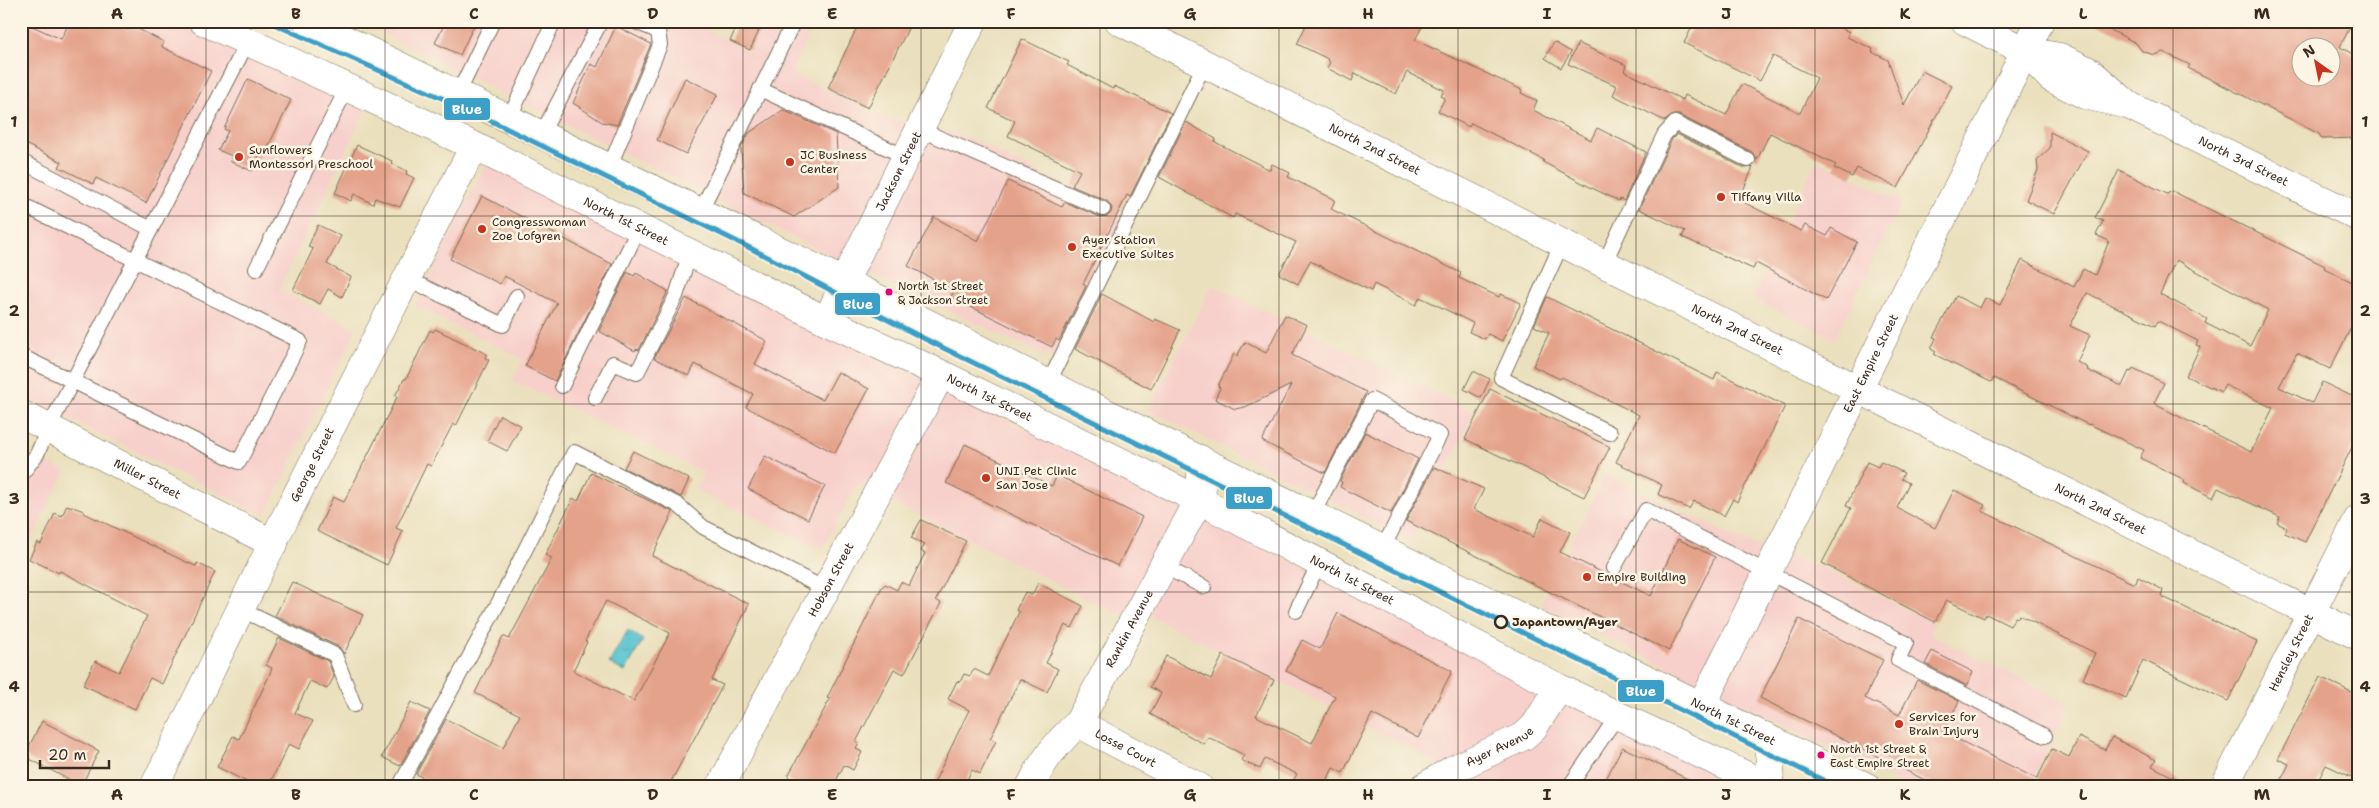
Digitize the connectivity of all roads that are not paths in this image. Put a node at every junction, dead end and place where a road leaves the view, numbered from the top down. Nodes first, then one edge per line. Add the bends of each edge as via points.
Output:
1 (203, 21) edge
2 (493, 21) edge
3 (554, 21) edge
4 (601, 21) edge
5 (633, 21) edge
6 (794, 21) edge
7 (973, 21) edge
8 (1119, 21) edge
9 (1964, 21) edge
10 (2040, 21) edge
11 (311, 22) edge
12 (248, 41) junction
13 (2026, 51) junction
14 (1205, 64) junction
15 (347, 88) junction
16 (760, 88) junction
17 (458, 94) junction
18 (509, 119) junction
19 (919, 129) junction
20 (541, 134) junction
21 (474, 146) junction
22 (906, 157) junction
23 (1748, 160) dead end
24 (21, 161) edge
25 (609, 168) junction
26 (21, 204) edge
27 (1103, 209) dead end
28 (700, 212) junction
29 (2358, 217) edge
30 (639, 228) junction
31 (151, 229) junction
32 (1562, 243) junction
33 (690, 253) junction
34 (135, 260) junction
35 (1604, 264) junction
36 (256, 269) dead end
37 (406, 278) junction
38 (845, 283) junction
39 (517, 296) dead end
40 (827, 322) junction
41 (21, 356) edge
42 (941, 374) junction
43 (72, 381) junction
44 (1048, 384) junction
45 (562, 386) dead end
46 (1858, 389) junction
47 (595, 398) dead end
48 (21, 414) edge
49 (48, 427) junction
50 (1610, 433) dead end
51 (1200, 459) junction
52 (21, 475) edge
53 (1199, 500) junction
54 (1314, 514) junction
55 (2358, 518) edge
56 (274, 544) junction
57 (1382, 548) junction
58 (1320, 563) junction
59 (1163, 566) junction
60 (1614, 568) dead end
61 (1768, 571) junction
62 (1204, 587) dead end
63 (826, 590) junction
64 (242, 610) junction
65 (1296, 611) dead end
66 (2310, 613) junction
67 (2358, 636) edge
68 (1559, 688) junction
69 (354, 705) dead end
70 (1702, 705) junction
71 (1618, 715) junction
72 (1078, 723) junction
73 (1765, 736) junction
74 (2045, 736) dead end
75 (1769, 786) edge
76 (154, 787) edge
77 (399, 787) edge
78 (720, 787) edge
79 (1030, 787) edge
80 (1199, 787) edge
81 (1424, 787) edge
82 (1568, 787) edge
83 (1867, 787) edge
84 (2224, 787) edge

1 - 12 street, North 1st Street
2 - 17 lane
3 - 18 lane
4 - 20 lane
5 - 25 lane via 658,31 660,45
6 - 16 lane
7 - 19 street, Jackson Street
8 - 14 street, North 2nd Street
9 - 13 street, North 3rd Street
10 - 13 street, East Empire Street
11 - 17 street, North 1st Street
12 - 15 street, North 1st Street
12 - 31 lane
13 - 29 street, North 3rd Street via 2060,57 2089,71 2128,104
13 - 46 street, East Empire Street
14 - 32 street, North 2nd Street
14 - 44 lane
15 - 21 street, North 1st Street
15 - 36 lane
16 - 22 lane
16 - 28 lane
17 - 18 street, North 1st Street
18 - 20 street, North 1st Street
19 - 22 street, Jackson Street
19 - 27 lane
20 - 25 street, North 1st Street
21 - 30 street, North 1st Street
21 - 37 street, George Street
22 - 38 street, Jackson Street
23 - 35 lane via 1676,123 1664,135
24 - 31 lane
25 - 28 street, North 1st Street
26 - 34 lane
28 - 38 street, North 1st Street
30 - 33 street, North 1st Street
30 - 45 lane
31 - 34 lane
32 - 35 street, North 2nd Street
32 - 50 lane via 1501,378
33 - 40 street, North 1st Street
33 - 47 lane via 676,296 637,373 613,363
34 - 43 lane
34 - 43 lane via 300,341 239,462
35 - 46 street, North 2nd Street
37 - 39 lane via 503,325
37 - 56 street, George Street
38 - 40 street, Jackson Street
38 - 44 street, North 1st Street
40 - 42 street, North 1st Street
41 - 43 lane
42 - 53 street, North 1st Street
42 - 63 street, Hobson Street
43 - 49 lane
44 - 51 street, North 1st Street
46 - 61 street, East Empire Street
46 - 66 street, North 2nd Street
48 - 49 street, Miller Street
49 - 52 lane via 37,454
49 - 56 street, Miller Street
51 - 53 street, Rankin Avenue via 1202,494
51 - 54 street, North 1st Street
53 - 58 street, North 1st Street
53 - 59 street, Rankin Avenue
54 - 57 street, North 1st Street
54 - 57 lane via 1372,400 1440,435
55 - 66 street, Hensley Street
56 - 64 street, George Street
57 - 70 street, North 1st Street
58 - 65 lane
58 - 68 street, North 1st Street
59 - 62 lane
59 - 72 street, Rankin Avenue
60 - 61 lane via 1646,510
61 - 70 street, East Empire Street
61 - 74 lane via 1906,643 1898,660
63 - 77 lane via 703,527 678,505 574,452 501,598
63 - 78 street, Hobson Street
64 - 69 lane via 335,655
64 - 76 street, George Street
66 - 67 street, North 2nd Street
66 - 84 street, Hensley Street
68 - 71 street, North 1st Street
68 - 81 street, Ayer Avenue via 1524,736
70 - 73 street, North 1st Street
71 - 75 street, North 1st Street
71 - 82 lane
72 - 79 street, Rankin Avenue via 1043,760
72 - 80 street, Losse Court
73 - 75 street via 1770,755
73 - 83 street, North 1st Street

